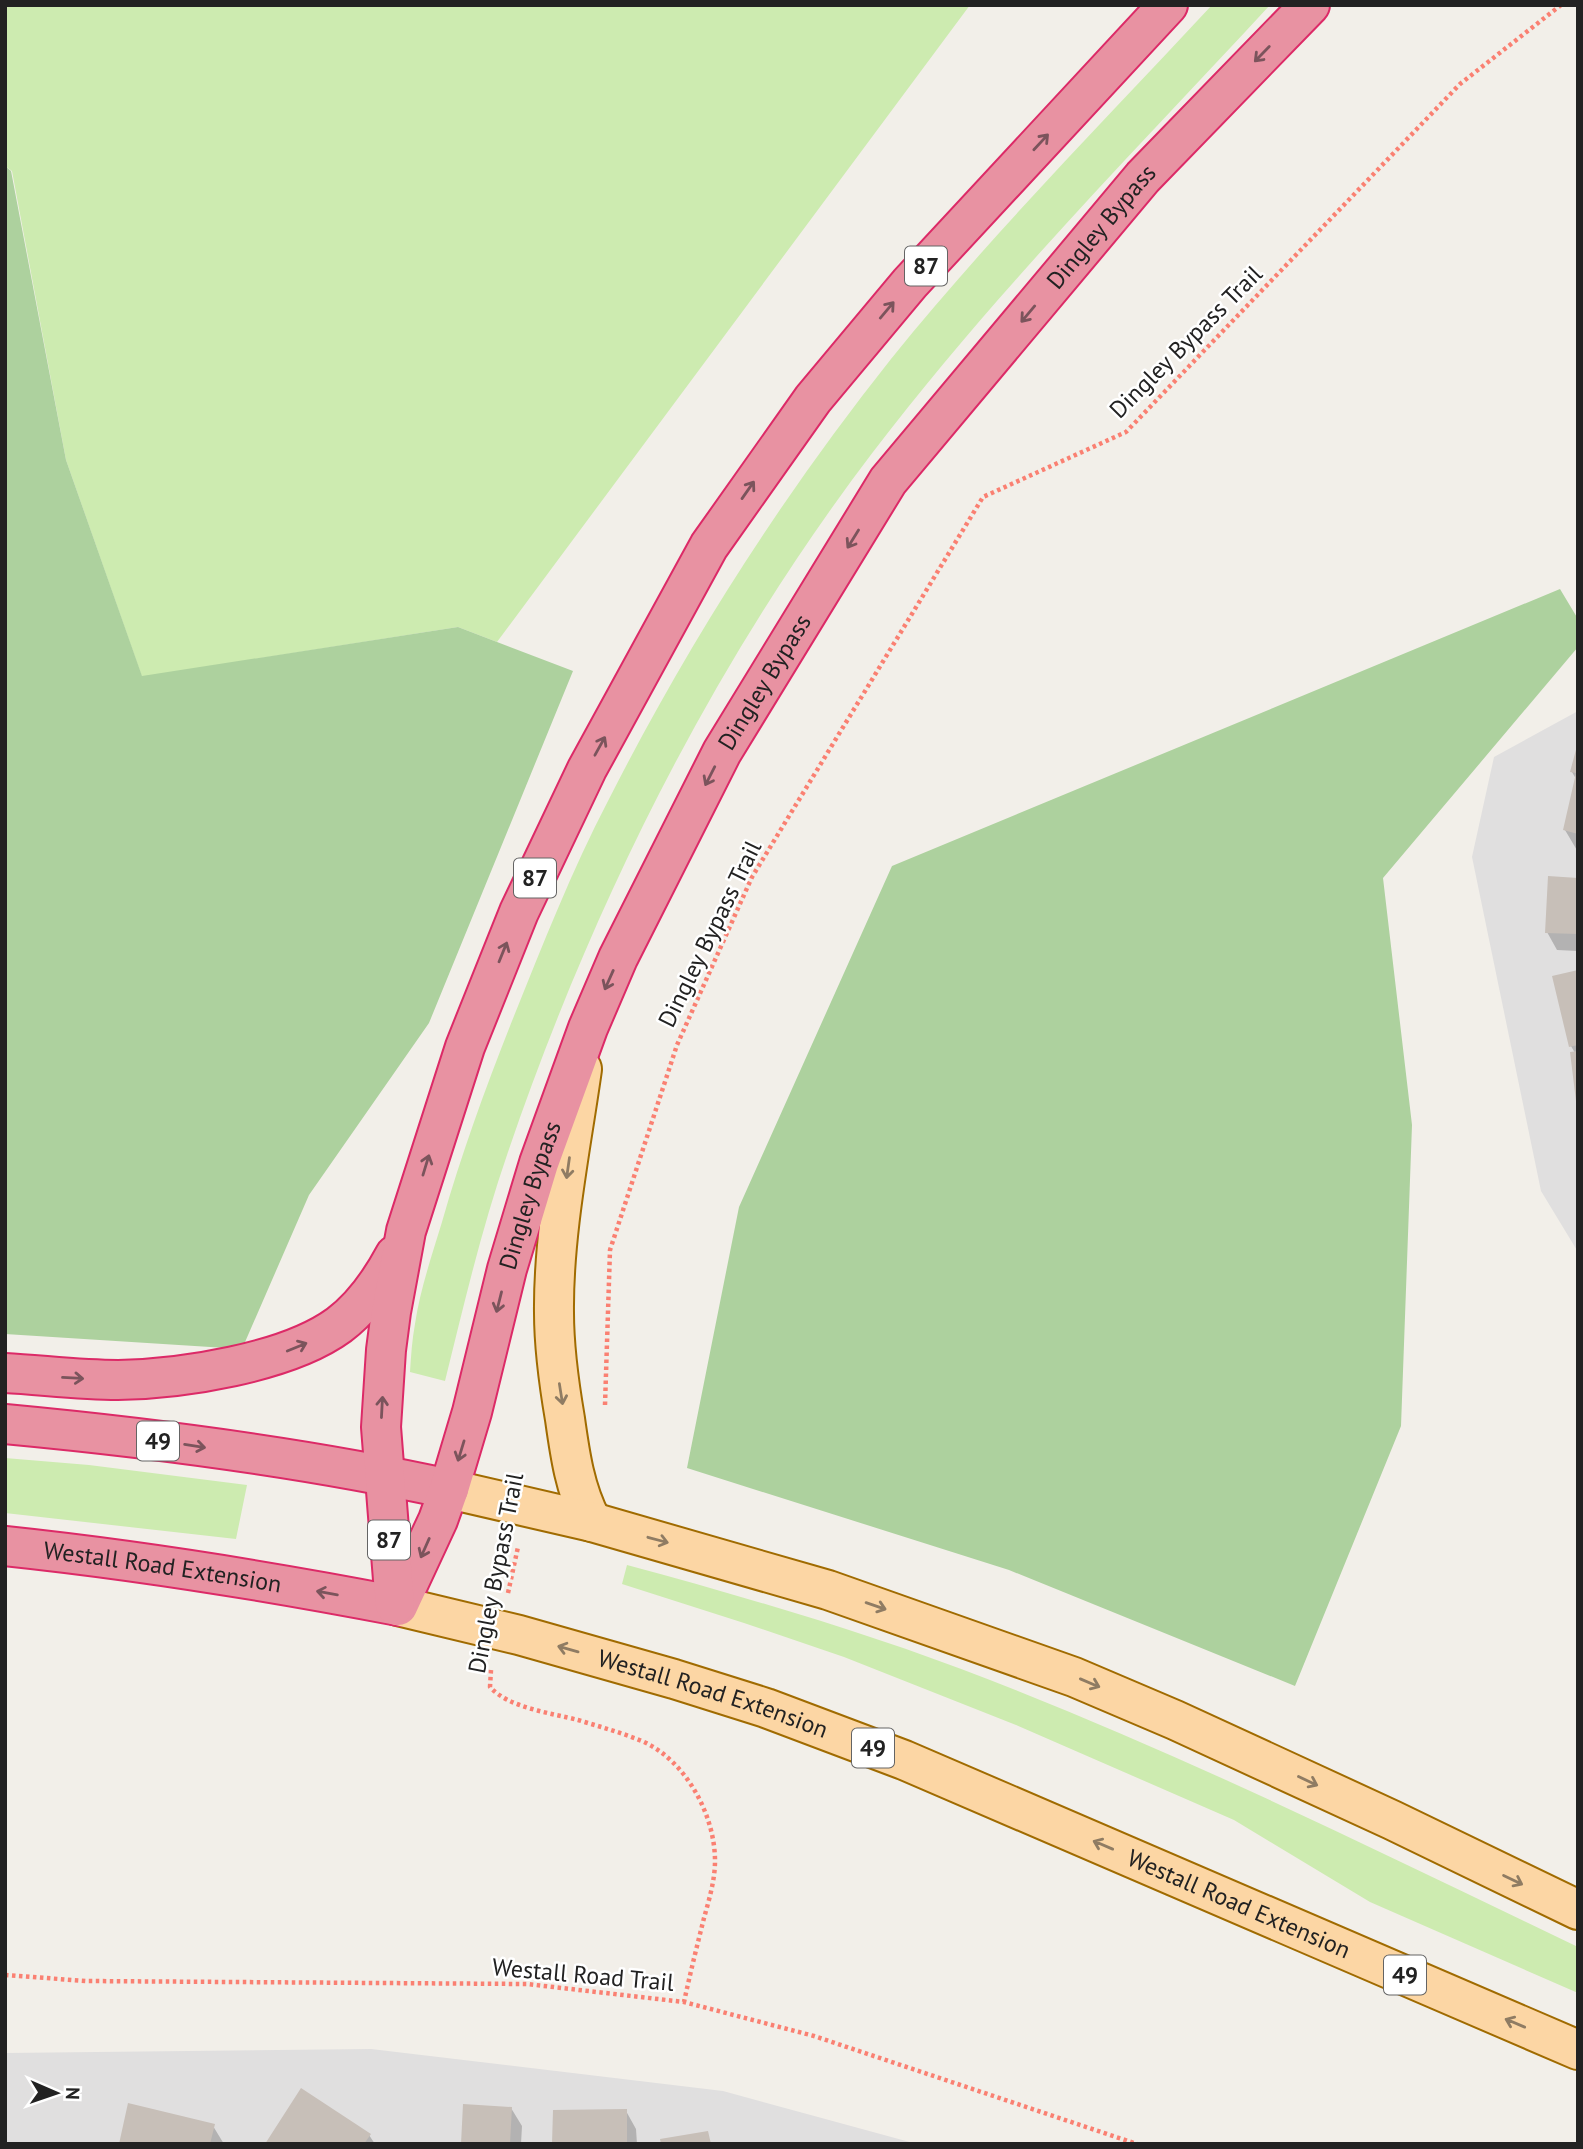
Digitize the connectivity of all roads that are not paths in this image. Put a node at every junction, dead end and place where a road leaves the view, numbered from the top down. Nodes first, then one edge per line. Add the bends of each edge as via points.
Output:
1 (1168, 5) edge
2 (1310, 5) edge
3 (588, 1028) junction
4 (406, 1231) junction
5 (5, 1373) edge
6 (5, 1424) edge
7 (384, 1475) junction
8 (449, 1489) junction
9 (592, 1522) junction
10 (5, 1546) edge
11 (396, 1606) junction
12 (1578, 1910) edge
13 (1578, 2050) edge

4 -> 1 highway, 87 via 465,1047 519,912 587,768 709,546 813,399 919,273
2 -> 3 highway, Dingley Bypass / 87 via 1143,177 888,481 722,752 618,958
3 -> 8 highway, Dingley Bypass / 87 via 507,1269
3 -> 9 main road via 559,1232 555,1345 577,1482
5 -> 4 highway via 142,1378 245,1364 287,1351 324,1334 356,1311 384,1275
7 -> 4 highway, 87 via 381,1427 386,1350
6 -> 7 highway, 49 via 124,1436
7 - 8 highway, 49
7 - 11 highway, 87
8 - 9 main road, 49
8 -> 11 highway, 87
9 -> 12 main road, 49 via 828,1590 1074,1676
11 -> 10 highway, Westall Road Extension / 49 via 200,1570
13 -> 11 main road, Westall Road Extension / 49 via 892,1756 674,1679

